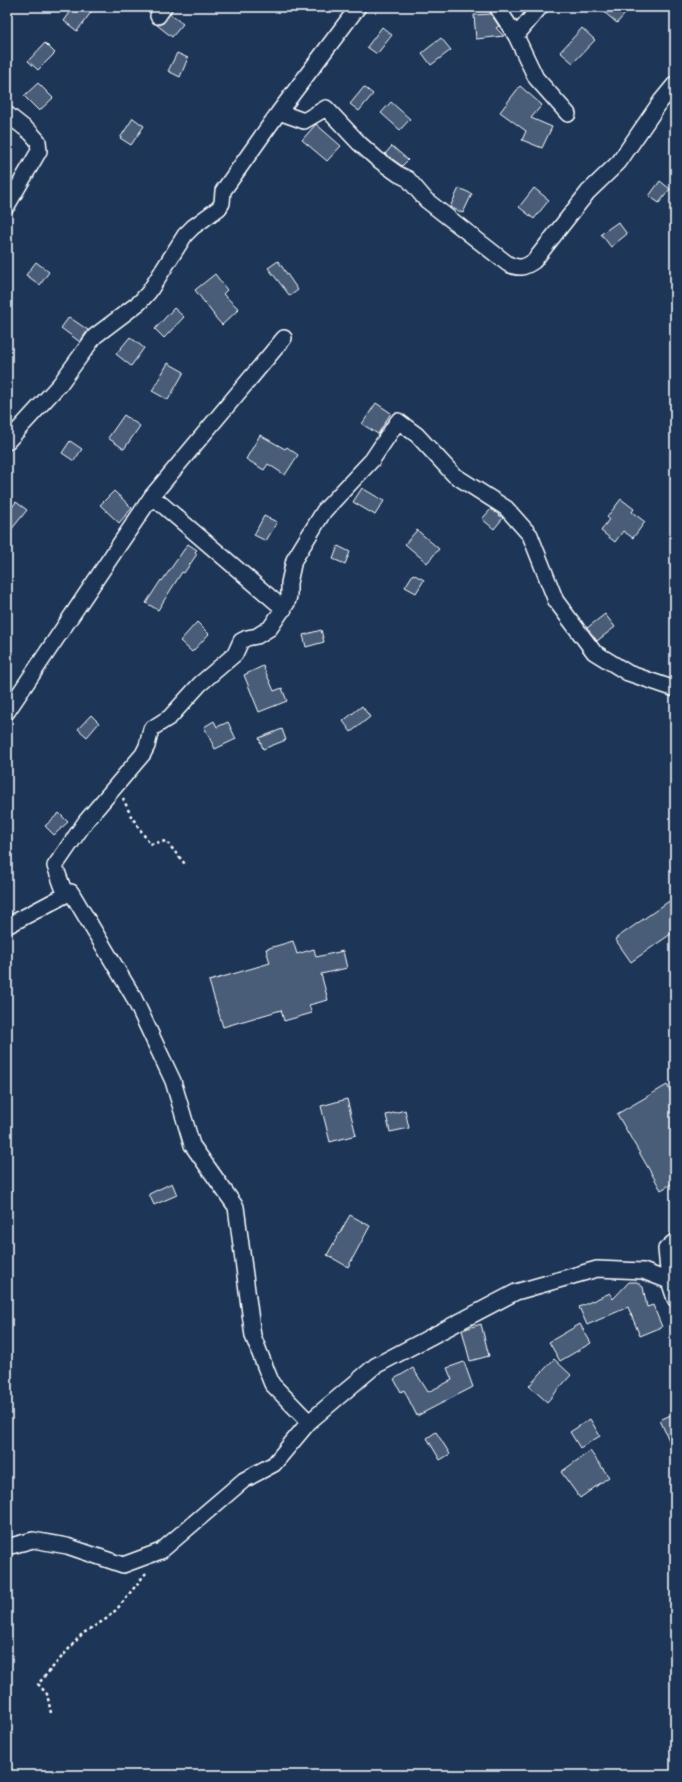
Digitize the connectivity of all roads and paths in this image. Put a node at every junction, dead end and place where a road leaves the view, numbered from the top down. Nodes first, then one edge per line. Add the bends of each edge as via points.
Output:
1 (358, 7) edge
2 (497, 7) edge
3 (540, 7) edge
4 (516, 36) junction
5 (675, 84) edge
6 (279, 112) junction
7 (7, 114) edge
8 (568, 114) dead end
9 (7, 206) edge
10 (284, 338) dead end
11 (7, 442) edge
12 (152, 496) junction
13 (284, 609) junction
14 (674, 686) edge
15 (7, 712) edge
16 (117, 785) junction
17 (185, 864) dead end
18 (68, 894) junction
19 (7, 926) edge
20 (675, 1241) edge
21 (669, 1281) junction
22 (675, 1299) edge
23 (309, 1422) junction
24 (7, 1547) edge
25 (160, 1551) junction
26 (51, 1713) dead end

1 - 6 street
2 - 4 street
3 - 4 street
4 - 8 street via 536,78
5 - 6 street via 619,162 588,192 534,261 526,267 516,268 426,200 408,179 377,159 326,108 304,121
6 - 11 street via 223,191 219,208 186,235 149,292 135,306 95,336 60,384
7 - 9 street via 38,141 39,151
10 - 12 street
12 - 13 street
12 - 15 street
13 - 14 street via 289,596 294,560 324,511 372,460 398,421 417,435 454,475 506,508 530,535 556,601 594,652 628,674
13 - 16 street via 270,628 242,641 235,654 200,684 170,717 151,729 146,750
16 - 17 path via 131,816 150,844 166,841
16 - 18 street via 86,821 55,866 63,888
18 - 19 street
18 - 23 street via 71,892 133,996 173,1081 192,1145 236,1208 253,1336 272,1384
20 - 21 street via 666,1248
21 - 22 street
21 - 23 street via 643,1271 597,1269 516,1292 375,1366
23 - 25 street via 274,1464 244,1480
24 - 25 street via 33,1540 67,1546 124,1565
25 - 26 path via 117,1609 82,1634 38,1684 47,1694

